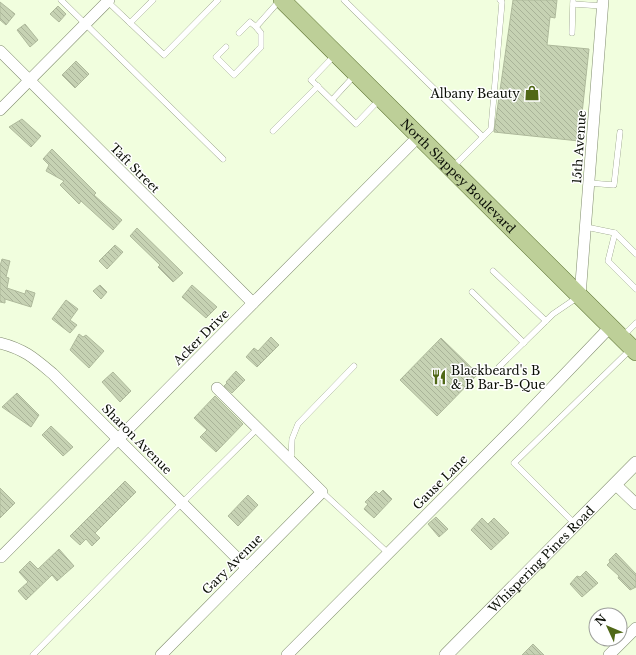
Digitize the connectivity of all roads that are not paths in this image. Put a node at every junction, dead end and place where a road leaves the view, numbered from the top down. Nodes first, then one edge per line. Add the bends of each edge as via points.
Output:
1 (61, 0) edge
2 (154, 0) edge
3 (281, 0) edge
4 (344, 0) edge
5 (500, 0) edge
6 (108, 1) edge
7 (216, 1) edge
8 (573, 2) edge
9 (603, 3) edge
10 (130, 23) junction
11 (85, 24) junction
12 (256, 27) junction
13 (239, 33) dead end
14 (572, 33) dead end
15 (226, 47) dead end
16 (0, 51) edge
17 (336, 54) junction
18 (356, 74) junction
19 (29, 81) junction
20 (318, 86) junction
21 (381, 99) junction
22 (332, 100) junction
23 (0, 110) edge
24 (273, 131) dead end
25 (620, 132) dead end
26 (419, 136) junction
27 (483, 137) junction
28 (223, 159) dead end
29 (452, 169) junction
30 (589, 183) junction
31 (586, 227) junction
32 (615, 233) junction
33 (636, 254) edge
34 (493, 270) dead end
35 (636, 289) edge
36 (472, 292) dead end
37 (580, 296) junction
38 (253, 303) junction
39 (546, 321) junction
40 (636, 323) edge
41 (625, 341) edge
42 (0, 343) edge
43 (524, 343) junction
44 (354, 366) dead end
45 (499, 368) dead end
46 (217, 388) dead end
47 (258, 428) junction
48 (118, 440) junction
49 (291, 460) junction
50 (636, 463) edge
51 (615, 484) junction
52 (322, 492) junction
53 (182, 503) junction
54 (636, 504) edge
55 (575, 524) junction
56 (388, 553) junction
57 (1, 557) dead end
58 (246, 567) junction
59 (636, 628) edge
60 (33, 655) edge
61 (160, 655) edge
62 (287, 655) edge
63 (446, 655) edge
64 (609, 655) edge

1 - 11 lane
2 - 10 lane
3 - 12 lane
3 - 17 main road, North Slappey Boulevard
4 - 27 lane
5 - 27 lane via 502,2 491,129
6 - 10 lane
6 - 11 street
7 - 10 lane via 164,54
8 - 9 lane
8 - 14 lane
9 - 30 street, 15th Avenue
11 - 19 street
11 - 28 lane
12 - 13 lane via 250,22
12 - 15 lane via 261,33 262,47 234,75 216,58
16 - 19 street, Taft Street
17 - 18 main road, North Slappey Boulevard
17 - 20 lane via 311,80
18 - 21 main road, North Slappey Boulevard
18 - 22 lane
19 - 23 street
19 - 38 street, Taft Street
20 - 22 lane
20 - 24 lane
21 - 22 lane via 356,124
21 - 26 main road, North Slappey Boulevard
25 - 30 lane via 614,185
26 - 29 main road, North Slappey Boulevard
26 - 38 street, Acker Drive
27 - 29 lane
29 - 37 main road, North Slappey Boulevard
30 - 31 street, 15th Avenue
31 - 32 lane
31 - 37 street, 15th Avenue
32 - 33 lane
32 - 35 lane via 608,261
34 - 39 lane
36 - 43 lane
37 - 39 lane
37 - 41 main road, North Slappey Boulevard
38 - 48 street, Acker Drive
39 - 43 lane
40 - 41 lane
41 - 55 lane via 514,463
41 - 56 street, Gause Lane via 520,421
42 - 48 street, Sharon Avenue via 30,355 53,374
43 - 45 lane
44 - 49 lane via 298,424 292,439
46 - 47 street
47 - 49 street
47 - 53 lane
48 - 53 street, Sharon Avenue
48 - 57 street, Acker Drive
49 - 52 street
50 - 51 street, Whispering Pines Road
51 - 54 street
51 - 55 street, Whispering Pines Road
52 - 56 lane
52 - 58 street, Gary Avenue
53 - 58 street, Sharon Avenue
53 - 60 lane
55 - 63 street, Whispering Pines Road
56 - 62 street, Gause Lane
58 - 61 street, Gary Avenue
59 - 64 street

